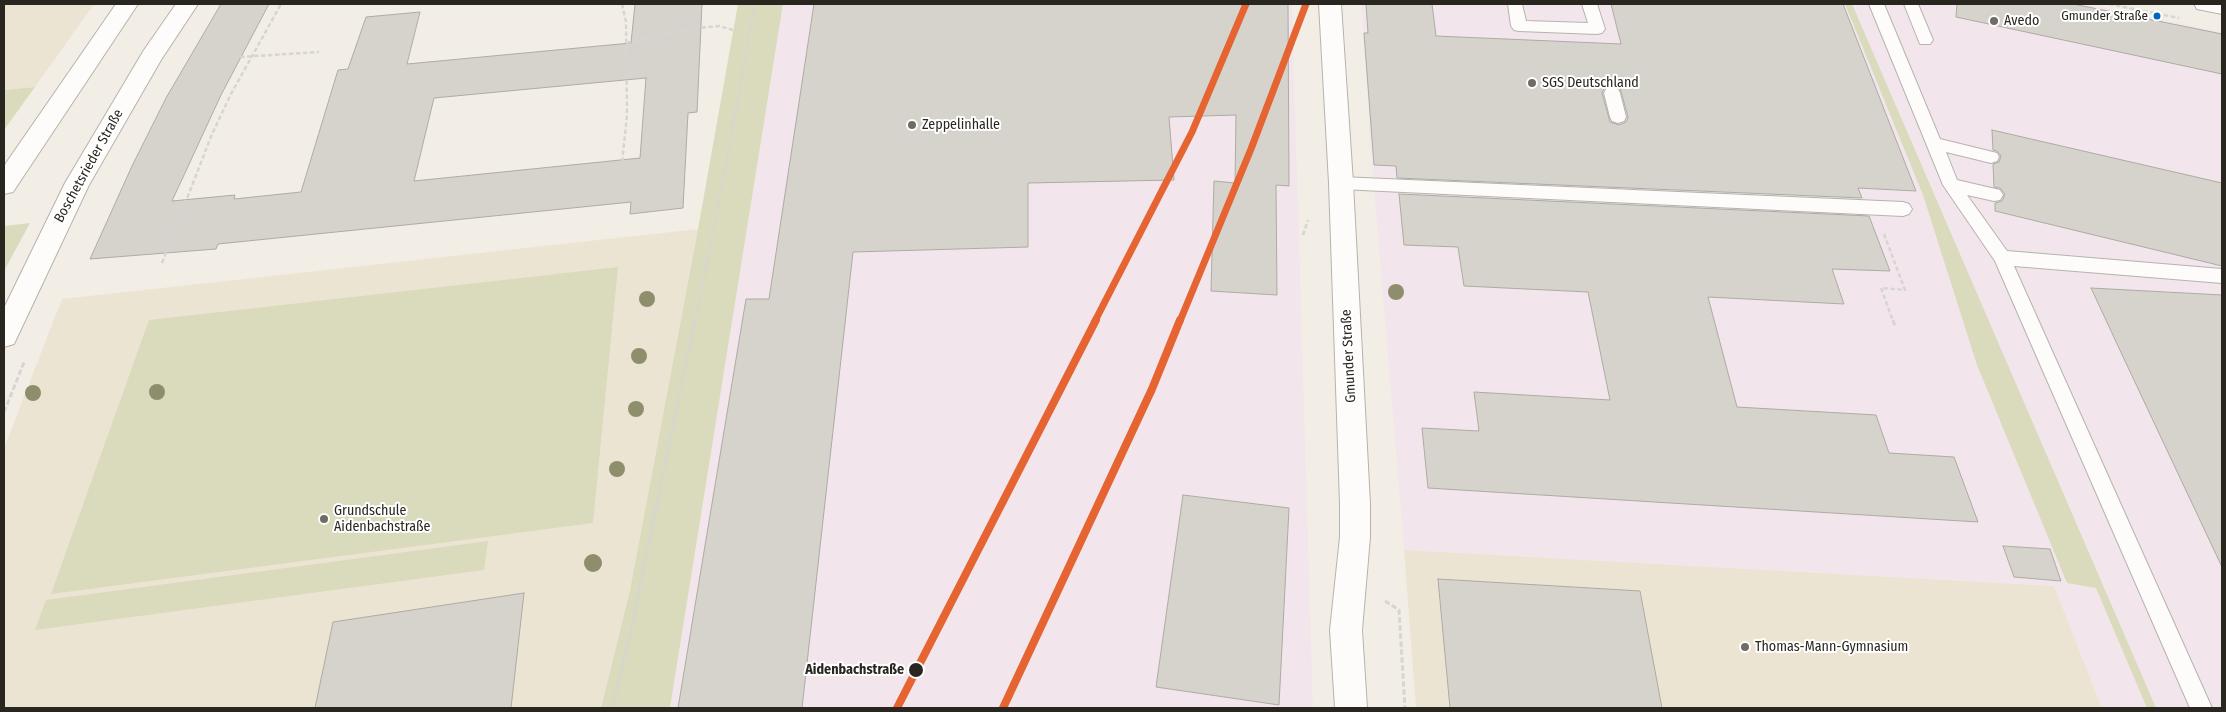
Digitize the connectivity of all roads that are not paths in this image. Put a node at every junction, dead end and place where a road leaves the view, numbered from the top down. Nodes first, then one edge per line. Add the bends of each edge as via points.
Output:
1 (127, 4) edge
2 (187, 4) edge
3 (1330, 4) edge
4 (1515, 4) edge
5 (1590, 4) edge
6 (1876, 4) edge
7 (1911, 4) edge
8 (2206, 4) edge
9 (2222, 7) edge
10 (1925, 40) dead end
11 (1612, 92) dead end
12 (1618, 117) dead end
13 (1933, 143) junction
14 (1990, 157) dead end
15 (1341, 183) junction
16 (4, 185) edge
17 (1951, 185) junction
18 (1994, 195) dead end
19 (1903, 209) dead end
20 (2002, 258) junction
21 (2222, 276) edge
22 (4, 336) edge
23 (1351, 708) edge
24 (2201, 708) edge

1 - 16 street
2 - 22 street, Boschetsrieder Straße via 152,56 77,183
3 - 15 street, Gmunder Straße
4 - 5 lane via 1519,26 1598,36
6 - 13 lane
7 - 10 lane
8 - 9 street
11 - 12 lane
13 - 14 lane
13 - 17 lane
15 - 19 lane
15 - 23 street, Gmunder Straße via 1355,504 1346,630
17 - 18 lane
17 - 20 lane
20 - 21 lane
20 - 24 lane

